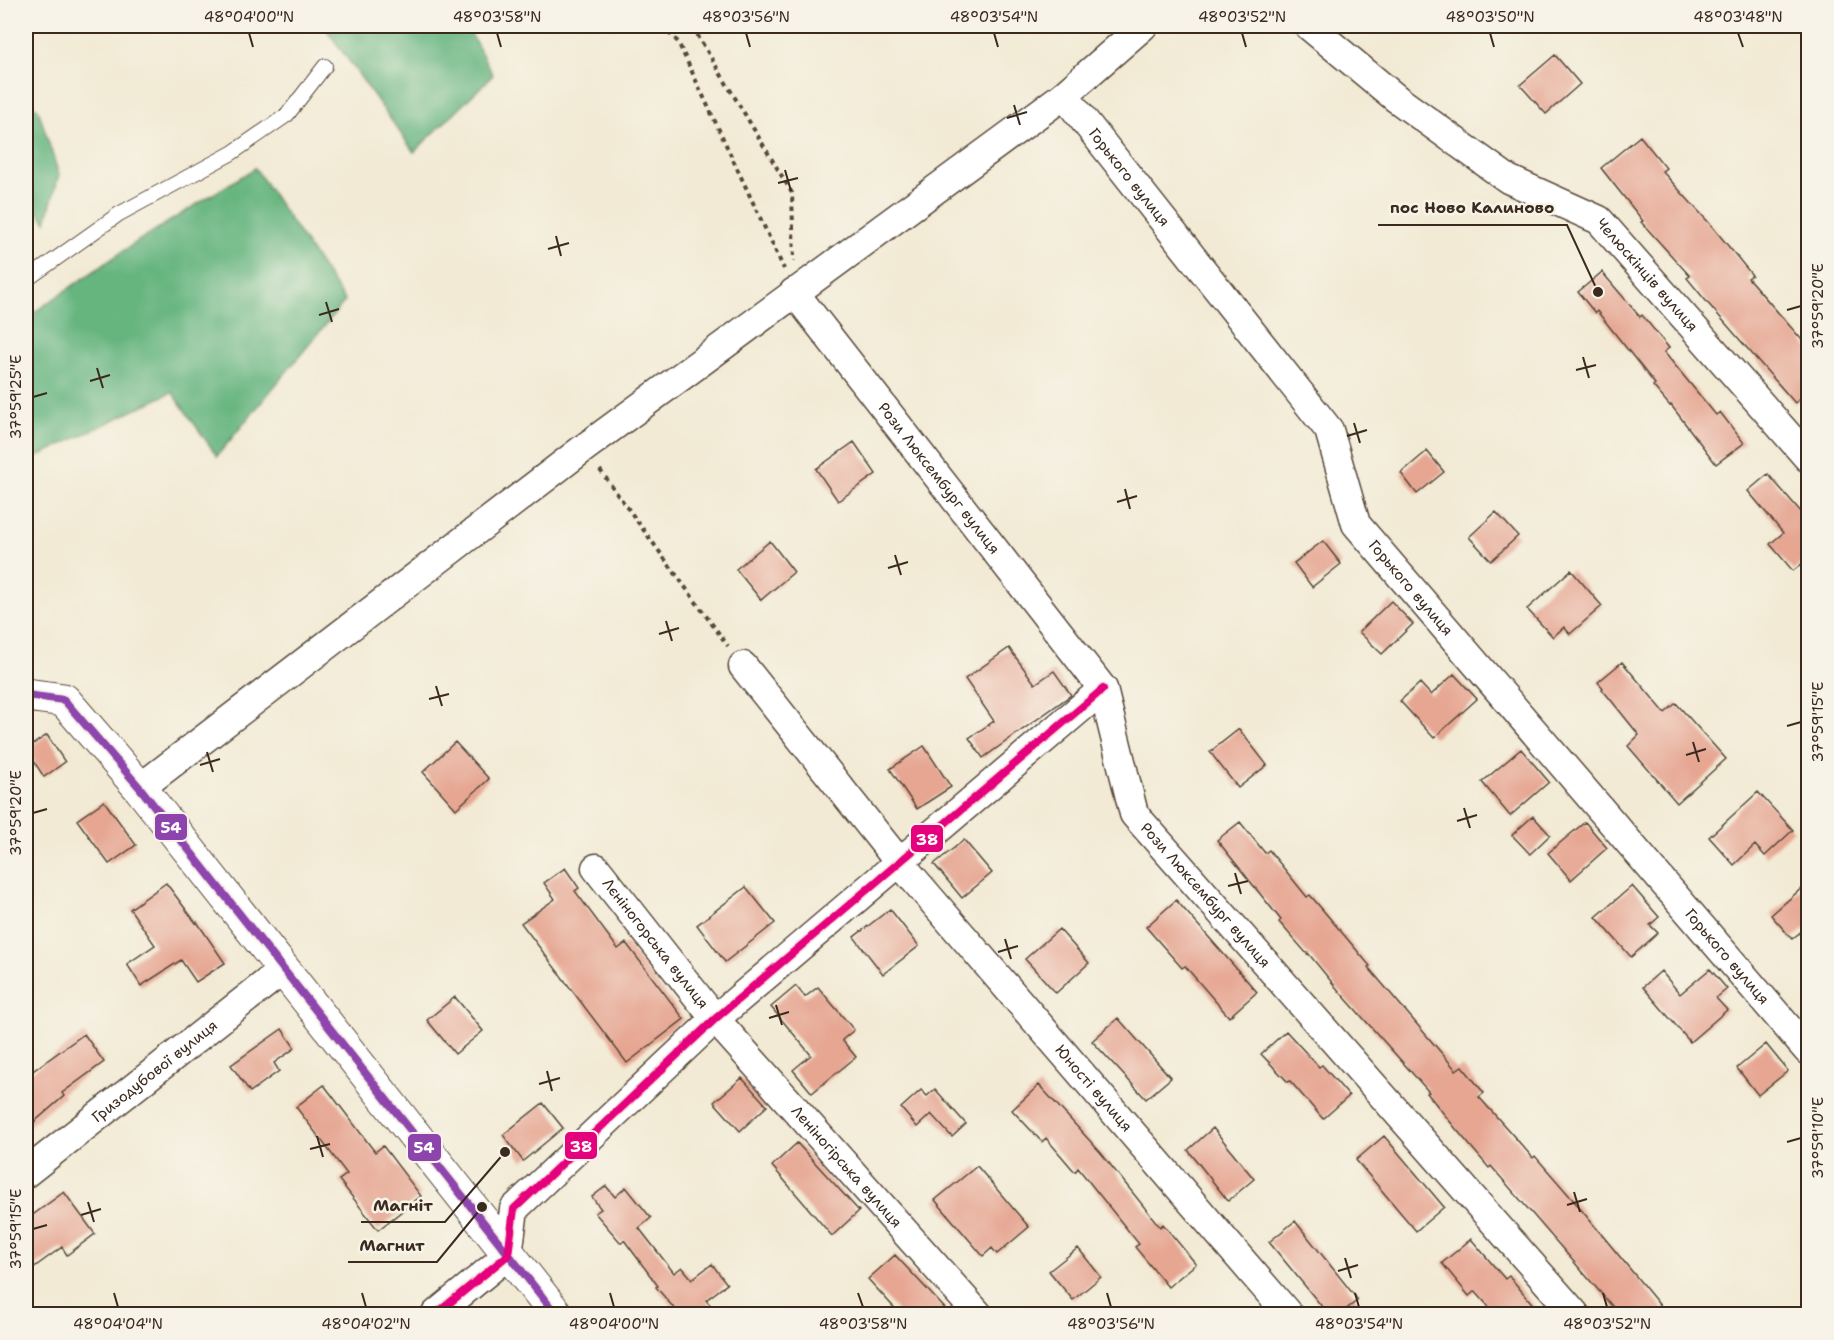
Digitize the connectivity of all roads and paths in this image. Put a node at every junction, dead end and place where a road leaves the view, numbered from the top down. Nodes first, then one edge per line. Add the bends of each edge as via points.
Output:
1 (662, 26) edge
2 (695, 26) edge
3 (1143, 26) edge
4 (1310, 26) edge
5 (325, 66) dead end
6 (1064, 95) junction
7 (26, 280) edge
8 (795, 292) junction
9 (584, 448) junction
10 (1809, 458) edge
11 (743, 666) joint
12 (1103, 689) junction
13 (26, 695) edge
14 (140, 788) junction
15 (899, 862) junction
16 (596, 868) dead end
17 (284, 969) junction
18 (715, 1019) junction
19 (1809, 1051) edge
20 (26, 1173) edge
21 (508, 1255) junction
22 (436, 1314) edge
23 (556, 1314) edge
24 (978, 1314) edge
25 (1288, 1314) edge
26 (1575, 1314) edge

1 - 8 path via 678,42
2 - 8 path via 792,193
3 - 6 street
4 - 10 street, Челюскінців вулиця via 1397,99 1508,179 1599,220
5 - 7 lane via 287,115 232,153 119,214
6 - 8 street
6 - 19 street, Горького вулиця via 1329,430 1356,524
8 - 9 street
8 - 12 street, Рози Люксембург вулиця
9 - 11 path
9 - 14 street
11 - 15 street, Юності вулиця
12 - 15 street
12 - 26 street, Рози Люксембург вулиця via 1134,814
13 - 14 street via 64,700
14 - 17 street
15 - 18 street
15 - 25 street, Юності вулиця
16 - 18 street, Лєніногорська вулиця
17 - 20 street, Гризодубової вулиця
17 - 21 street
18 - 21 street via 514,1209
18 - 24 street, Леніногірська вулиця
21 - 22 street
21 - 23 street

